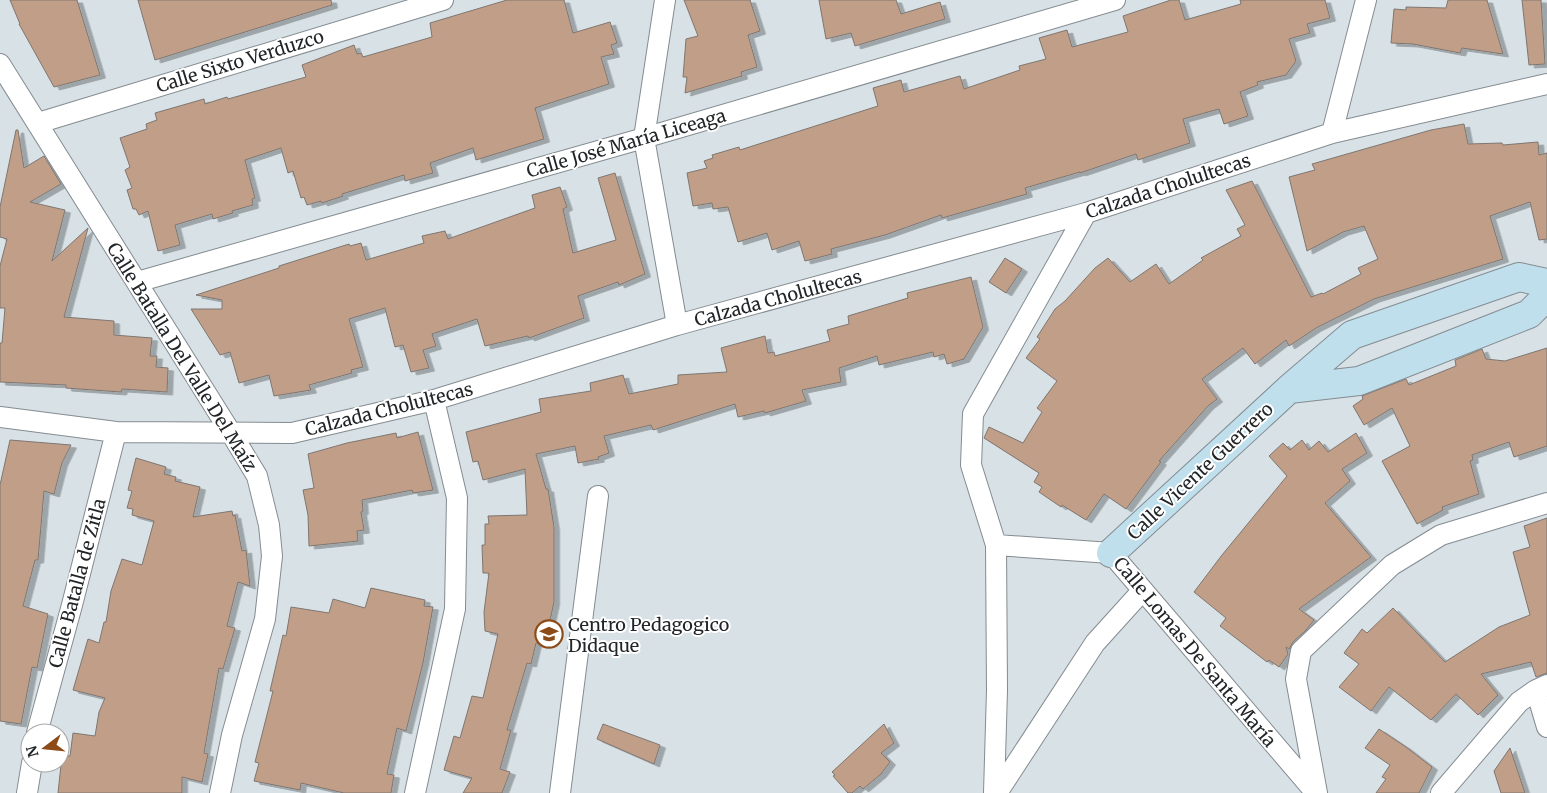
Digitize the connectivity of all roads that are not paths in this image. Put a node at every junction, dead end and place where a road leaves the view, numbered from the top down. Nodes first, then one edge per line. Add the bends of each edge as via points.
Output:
1 (443, 0) edge
2 (665, 0) edge
3 (1115, 0) edge
4 (1366, 0) edge
5 (0, 64) edge
6 (1547, 84) edge
7 (38, 122) junction
8 (1332, 133) junction
9 (644, 138) junction
10 (1086, 213) junction
11 (137, 282) junction
12 (1547, 284) edge
13 (1547, 296) edge
14 (677, 326) junction
15 (1289, 390) junction
16 (434, 400) junction
17 (0, 416) edge
18 (116, 432) junction
19 (231, 433) junction
20 (598, 496) dead end
21 (1547, 503) edge
22 (996, 545) junction
23 (1111, 553) junction
24 (1142, 591) junction
25 (1541, 688) edge
26 (40, 723) edge
27 (1547, 727) edge
28 (30, 773) edge
29 (27, 793) edge
30 (220, 793) edge
31 (415, 793) edge
32 (560, 793) edge
33 (996, 793) edge
34 (1316, 793) edge
35 (1442, 793) edge

1 - 7 street, Calle Sixto Verduzco
2 - 9 street
3 - 9 street, Calle José María Liceaga
4 - 8 street
5 - 7 street, Calle Batalla Del Valle Del Maíz
6 - 8 street, Calzada Cholultecas
7 - 11 street, Calle Batalla Del Valle Del Maíz
8 - 10 street, Calzada Cholultecas
9 - 11 street, Calle José María Liceaga
9 - 14 street
10 - 14 street, Calzada Cholultecas
10 - 22 street via 973,414 971,465
11 - 19 street, Calle Batalla Del Valle Del Maíz
12 - 15 street, Calle Vicente Guerrero via 1519,277 1352,334
13 - 15 street, Calle Vicente Guerrero via 1529,314 1359,381
14 - 16 street, Calzada Cholultecas
15 - 23 street, Calle Vicente Guerrero
16 - 19 street, Calzada Cholultecas via 292,433
16 - 31 street via 457,498 455,609
17 - 18 street, Calzada Cholultecas
18 - 19 street, Calzada Cholultecas
18 - 26 street, Calle Batalla de Zitla
19 - 30 street, Calle Batalla Del Valle Del Maíz via 257,476 272,556 264,619 232,735
20 - 32 street
21 - 34 street via 1441,535 1392,565 1301,652 1296,679
22 - 23 street, Calle Lomas De Santa María
22 - 33 street
23 - 24 street, Calle Lomas De Santa María
24 - 33 street via 1095,643
24 - 34 street, Calle Lomas De Santa María
25 - 27 street
25 - 35 street via 1519,702
28 - 29 street

